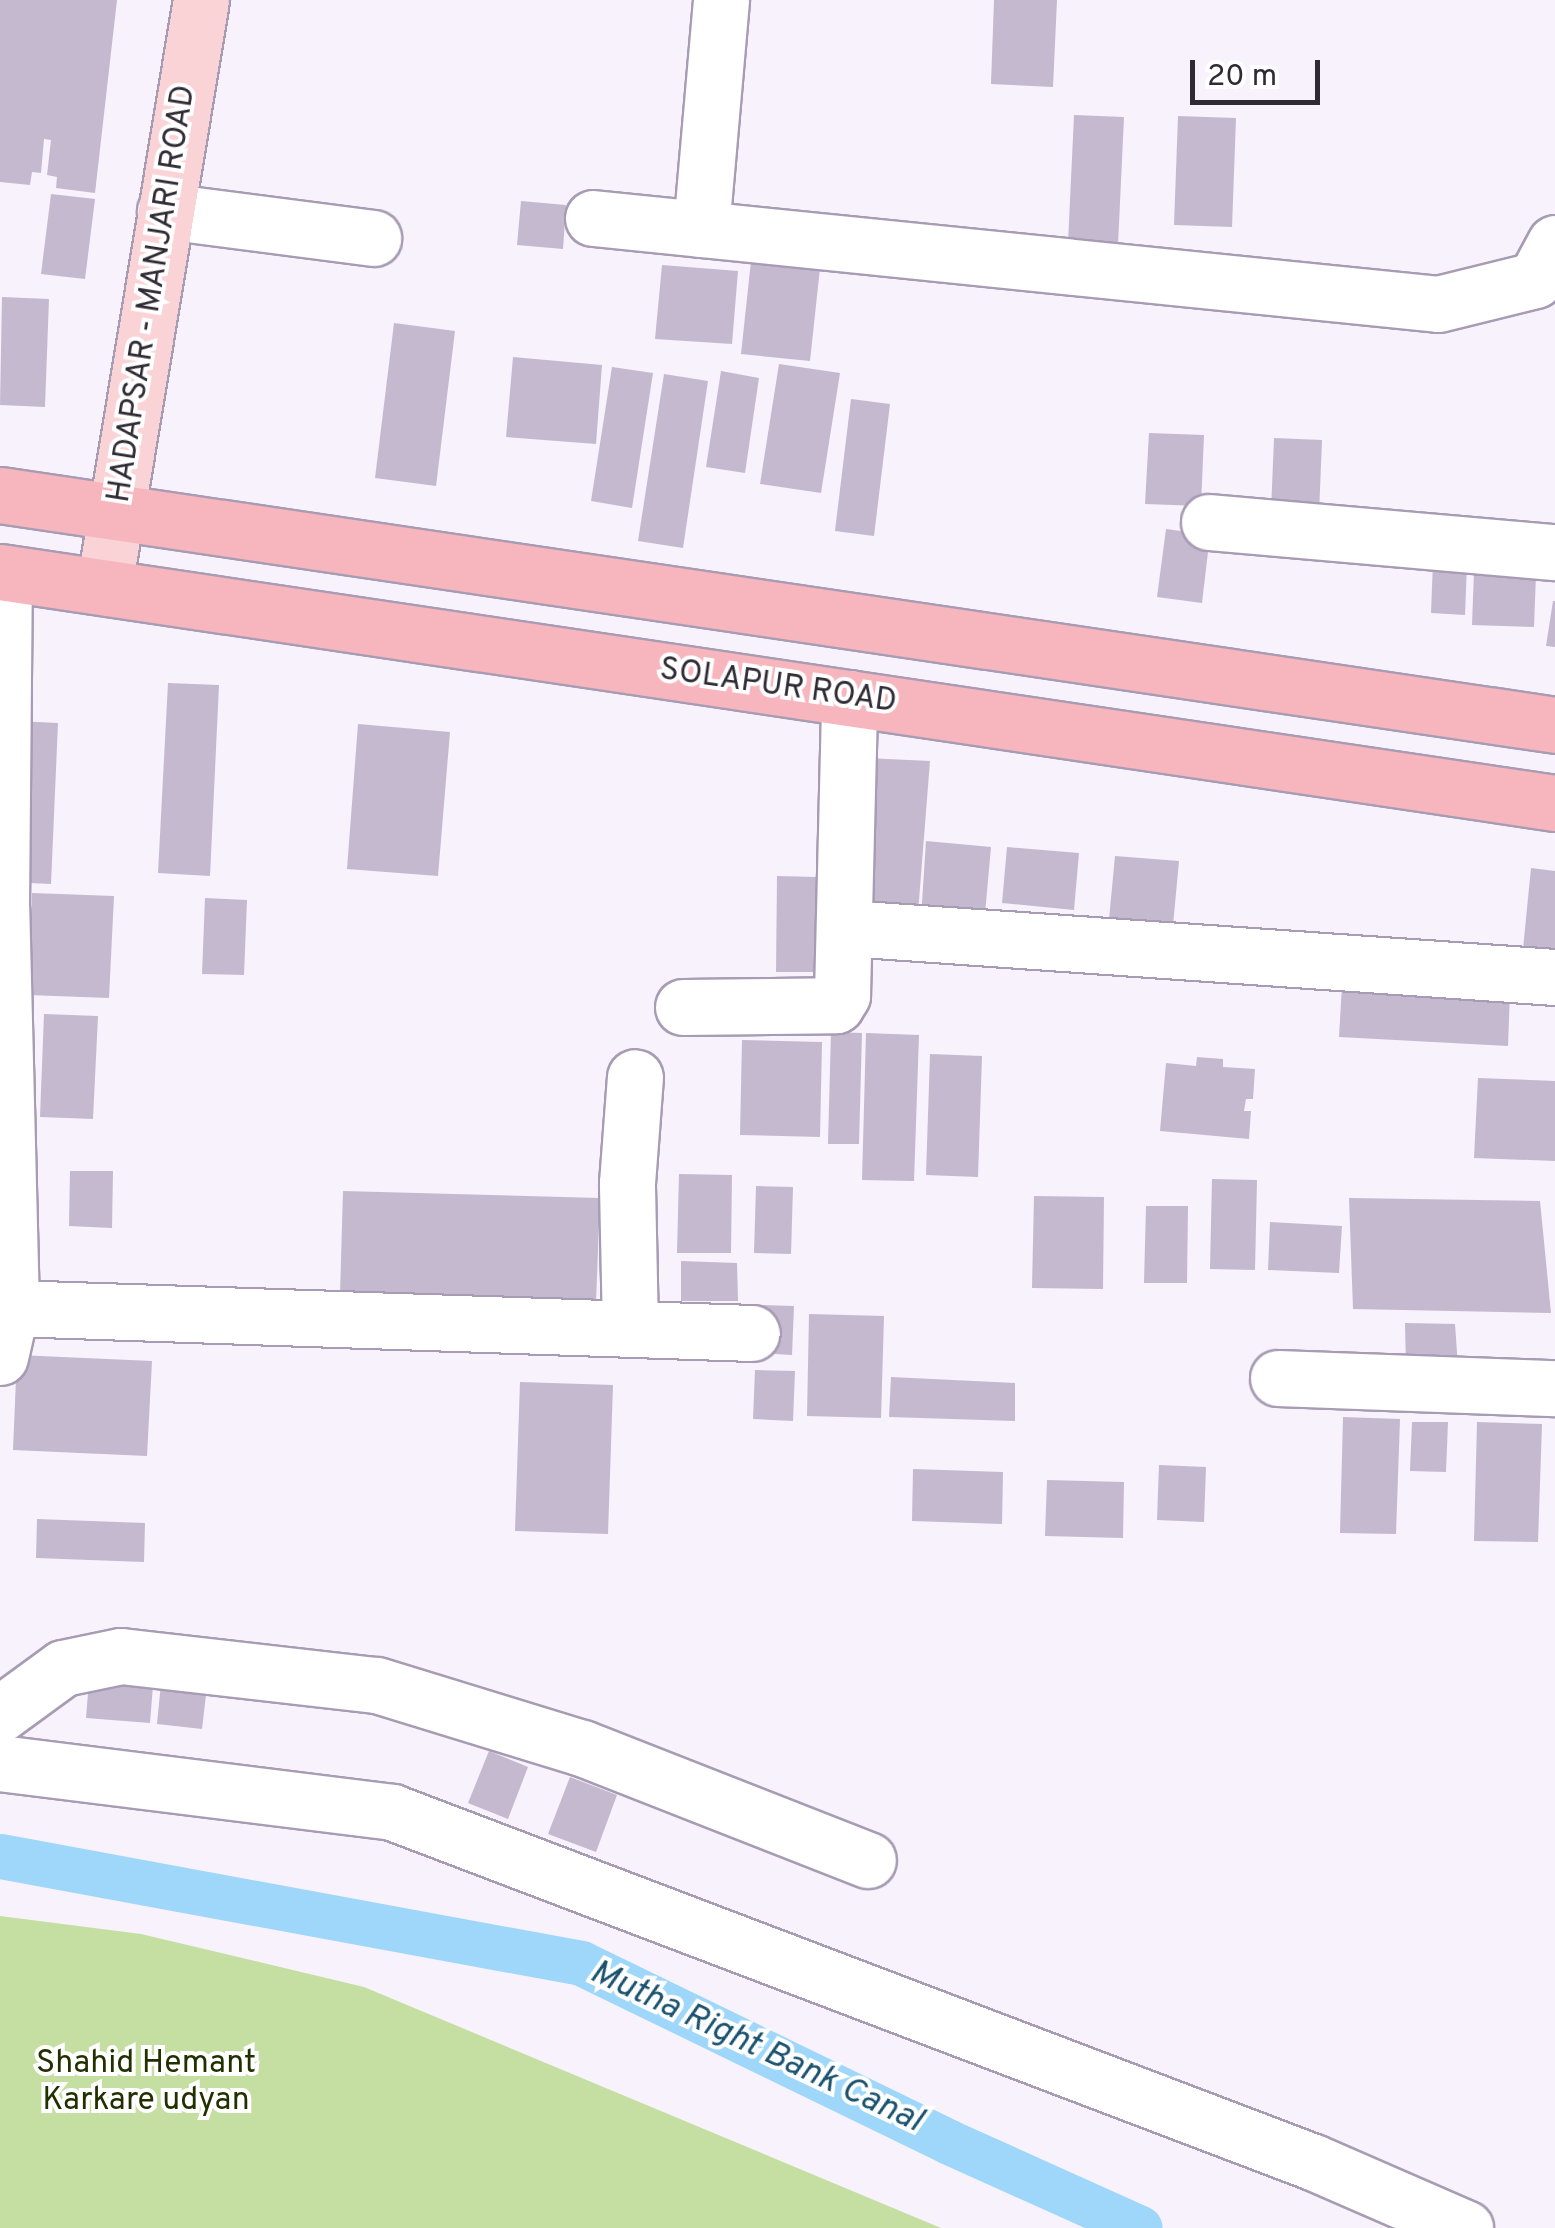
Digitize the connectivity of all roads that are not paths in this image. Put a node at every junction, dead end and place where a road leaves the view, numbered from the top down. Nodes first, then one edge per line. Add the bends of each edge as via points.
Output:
1 (201, 0) edge
2 (721, 0) edge
3 (165, 211) junction
4 (593, 218) dead end
5 (701, 229) junction
6 (373, 238) dead end
7 (1555, 242) edge
8 (0, 495) edge
9 (119, 511) junction
10 (1209, 522) dead end
11 (1555, 552) edge
12 (2, 572) edge
13 (104, 587) junction
14 (848, 698) junction
15 (1555, 726) edge
16 (1555, 803) edge
17 (847, 928) junction
18 (1555, 977) edge
19 (682, 1008) dead end
20 (635, 1076) dead end
21 (4, 1143) edge
22 (630, 1329) junction
23 (6, 1332) edge
24 (752, 1333) dead end
25 (1278, 1378) dead end
26 (1555, 1388) edge
27 (0, 1714) edge
28 (0, 1763) edge
29 (868, 1860) dead end
30 (1465, 2228) edge

1 - 3 main road, HADAPSAR - MANJARI ROAD
2 - 5 street
3 - 6 street
3 - 9 main road, HADAPSAR - MANJARI ROAD
4 - 5 street
5 - 7 street via 1438,304 1535,280
8 - 9 highway
9 - 13 main road, HADAPSAR - MANJARI ROAD
9 - 15 highway
10 - 11 street
12 - 13 highway, SOLAPUR ROAD
12 - 21 street
13 - 14 highway, SOLAPUR ROAD
14 - 16 highway, SOLAPUR ROAD
14 - 17 street
17 - 18 street
17 - 19 street via 836,1005
20 - 22 street via 627,1183
21 - 23 street
22 - 23 street
22 - 24 street
25 - 26 street
27 - 29 street via 63,1668 121,1656 377,1685 582,1748
28 - 30 street via 392,1812 1313,2162

